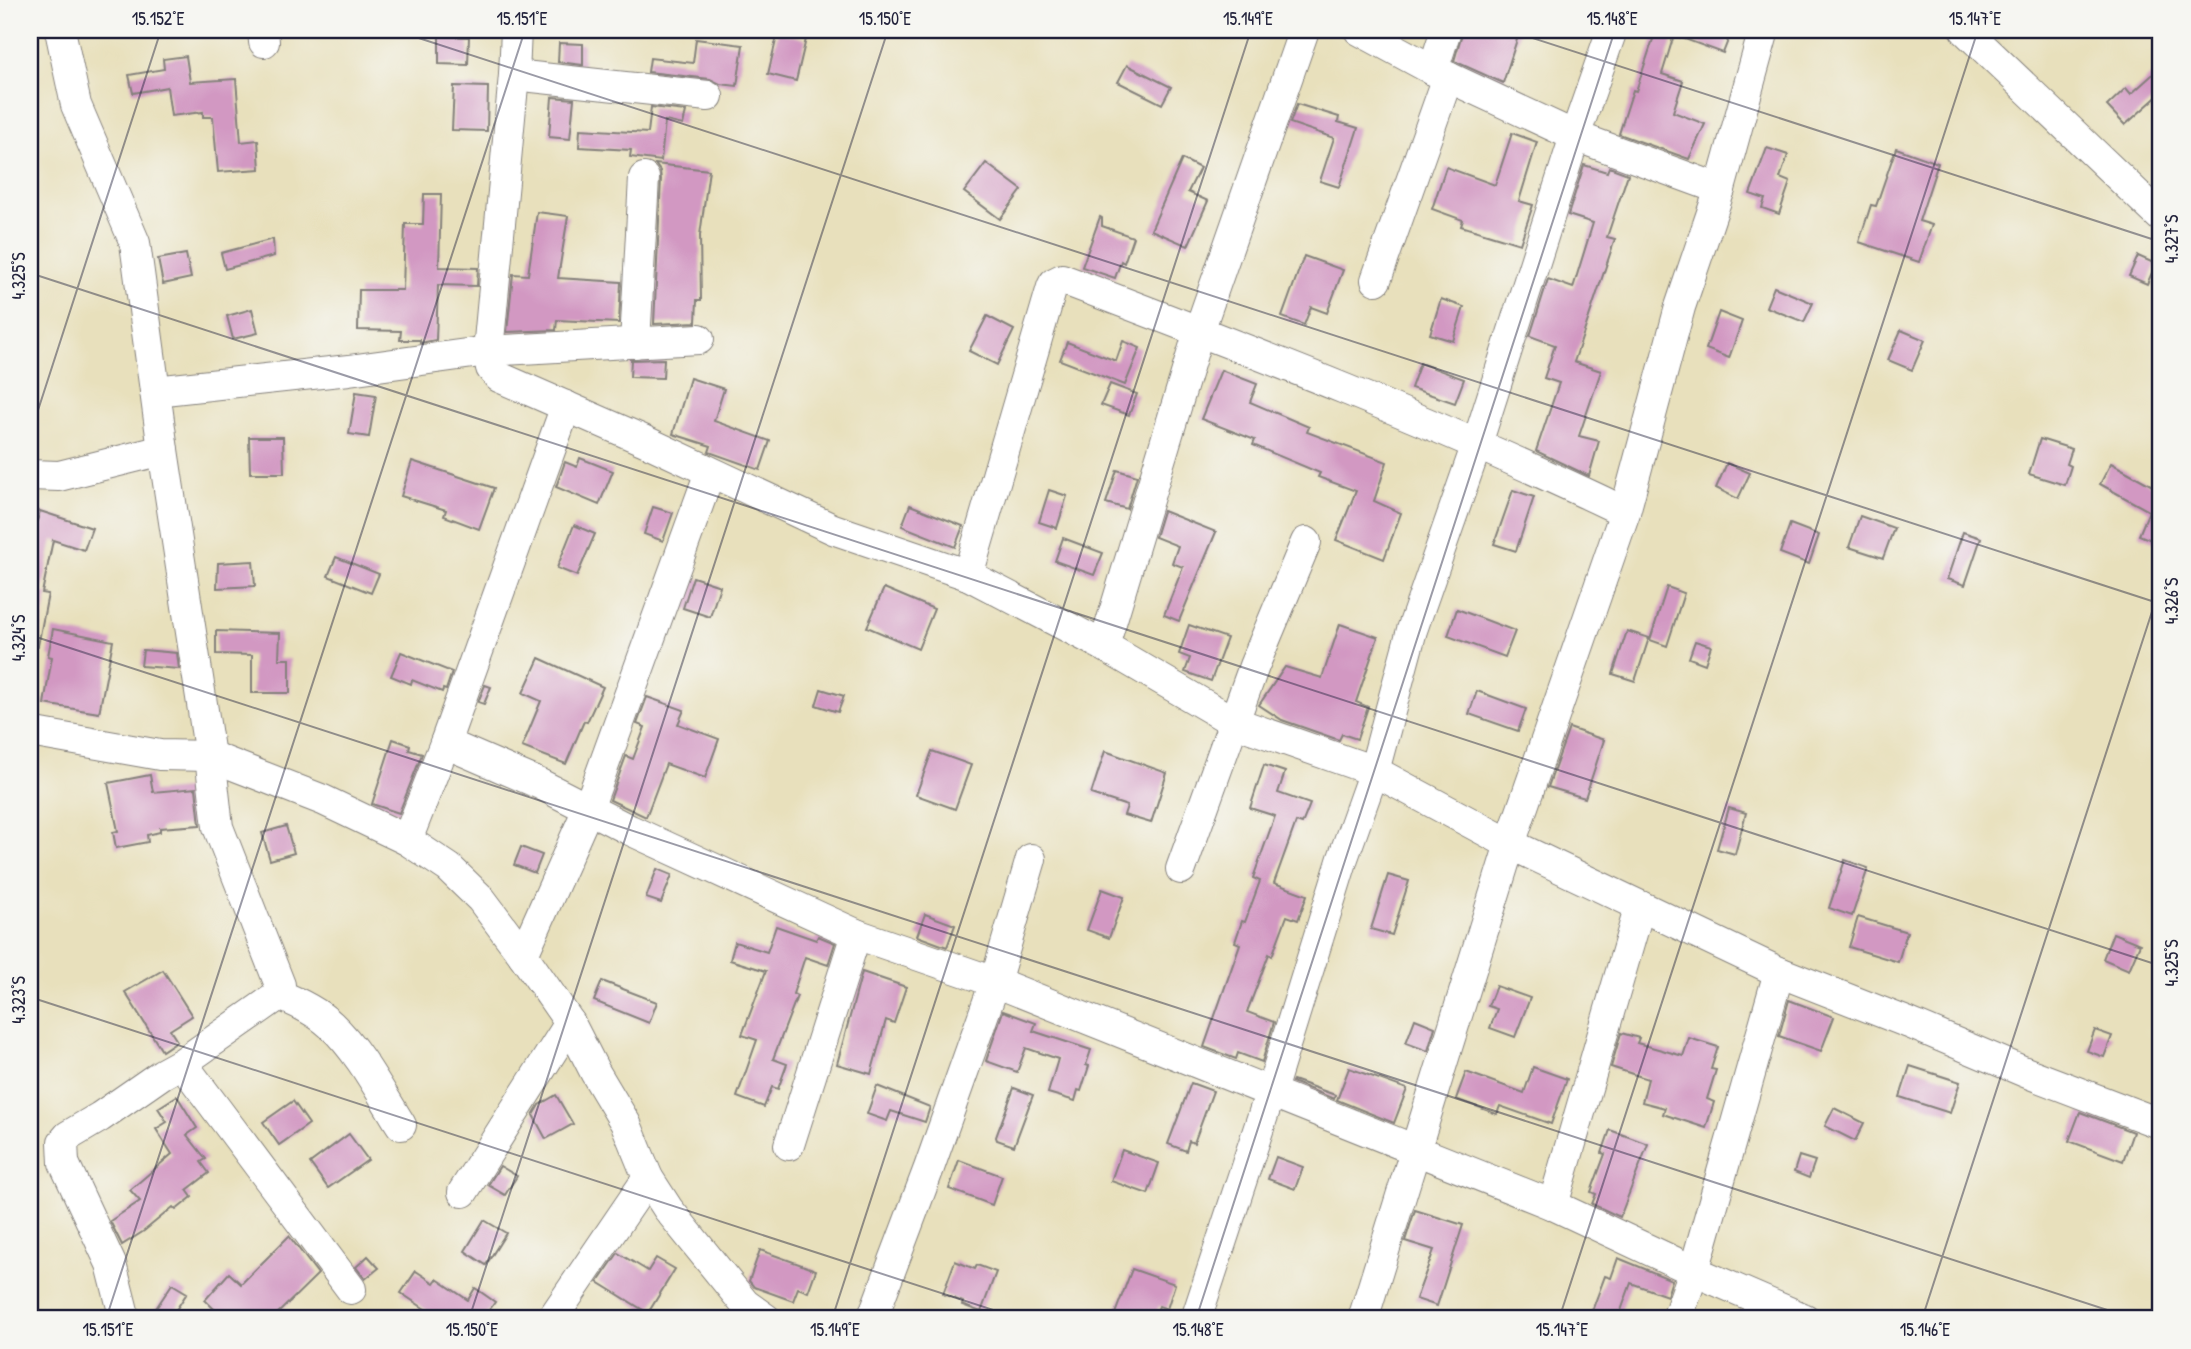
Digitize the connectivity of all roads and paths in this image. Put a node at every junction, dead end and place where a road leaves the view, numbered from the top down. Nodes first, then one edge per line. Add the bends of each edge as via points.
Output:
1 (60, 30) edge
2 (516, 30) edge
3 (1304, 30) edge
4 (1359, 30) edge
5 (1446, 30) edge
6 (1612, 30) edge
7 (1764, 30) edge
8 (1965, 30) edge
9 (1440, 73) junction
10 (514, 75) junction
11 (708, 96) dead end
12 (1576, 136) junction
13 (644, 178) dead end
14 (1720, 190) junction
15 (2161, 217) edge
16 (1376, 280) dead end
17 (1199, 331) junction
18 (699, 339) dead end
19 (635, 343) junction
20 (488, 351) junction
21 (155, 391) junction
22 (566, 406) junction
23 (1478, 444) junction
24 (163, 450) junction
25 (710, 472) junction
26 (30, 475) edge
27 (1625, 512) junction
28 (1306, 542) dead end
29 (968, 575) junction
30 (1104, 646) junction
31 (1234, 722) junction
32 (30, 732) edge
33 (445, 743) junction
34 (210, 757) junction
35 (1374, 771) junction
36 (588, 809) junction
37 (407, 840) junction
38 (1510, 844) junction
39 (1031, 859) dead end
40 (1181, 869) dead end
41 (1640, 906) junction
42 (856, 934) junction
43 (523, 955) junction
44 (1779, 972) junction
45 (995, 982) junction
46 (279, 995) junction
47 (570, 1023) junction
48 (183, 1063) junction
49 (1270, 1094) junction
50 (2161, 1124) edge
51 (401, 1125) dead end
52 (789, 1145) dead end
53 (1414, 1150) junction
54 (648, 1178) junction
55 (463, 1192) dead end
56 (1553, 1205) junction
57 (1693, 1270) junction
58 (351, 1289) dead end
59 (748, 1314) edge
60 (125, 1319) edge
61 (551, 1319) edge
62 (872, 1319) edge
63 (1196, 1319) edge
64 (1363, 1319) edge
65 (1677, 1319) edge
66 (1805, 1319) edge

1 - 21 street via 76,105 135,243
2 - 10 street
3 - 17 street
4 - 9 street
5 - 9 street
6 - 12 street
7 - 14 street
8 - 15 street
9 - 12 street
9 - 16 street
10 - 11 street
10 - 20 street
12 - 14 street
12 - 23 street
13 - 19 street
14 - 27 street via 1680,307
17 - 23 street
17 - 29 street via 1062,279 1054,283
17 - 30 street
18 - 19 street
19 - 20 street
20 - 21 street
20 - 22 street via 491,369 499,377
21 - 24 street
22 - 25 street
22 - 33 street
23 - 27 street
23 - 35 street via 1412,630
24 - 26 street via 59,476
24 - 34 street
25 - 29 street via 833,529
25 - 36 street
27 - 38 street
28 - 31 street
29 - 30 street
30 - 31 street
31 - 35 street
31 - 40 street
32 - 34 street via 160,755
33 - 36 street
33 - 37 street
34 - 37 street via 323,800
34 - 46 street via 218,827 281,985
35 - 38 street
35 - 49 street
36 - 42 street
36 - 43 street
37 - 43 street via 449,868 481,899
38 - 41 street
38 - 53 street
39 - 45 street
41 - 44 street
41 - 56 street
42 - 45 street
42 - 52 street
43 - 47 street
44 - 50 street
44 - 57 street
45 - 49 street
45 - 62 street
46 - 48 street
46 - 51 street via 301,1003 331,1025
47 - 54 street via 626,1124
47 - 55 street
48 - 58 street
48 - 60 street via 64,1142 64,1163 111,1264
49 - 53 street
49 - 63 street
53 - 56 street
53 - 64 street
54 - 59 street
54 - 61 street
56 - 57 street
57 - 65 street
57 - 66 street

